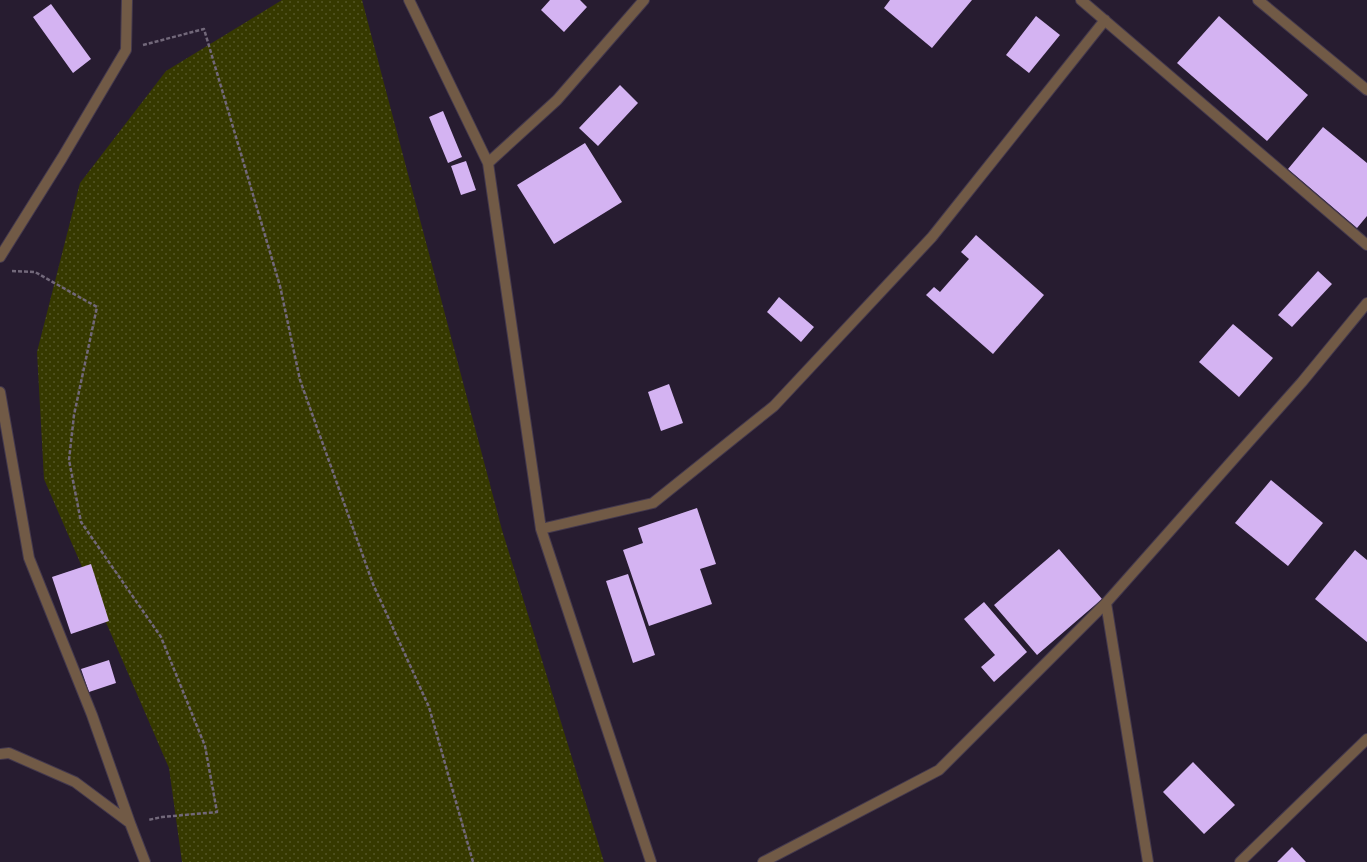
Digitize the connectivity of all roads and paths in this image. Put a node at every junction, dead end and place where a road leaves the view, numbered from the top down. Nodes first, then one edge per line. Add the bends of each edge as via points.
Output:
1 (127, 0) edge
2 (409, 0) edge
3 (644, 0) edge
4 (1081, 0) edge
5 (1258, 0) edge
6 (1105, 20) junction
7 (126, 50) junction
8 (1367, 90) edge
9 (488, 163) junction
10 (1367, 245) edge
11 (0, 257) edge
12 (7, 271) dead end
13 (1367, 303) edge
14 (0, 391) edge
15 (541, 529) junction
16 (1106, 603) junction
17 (1367, 739) edge
18 (0, 754) edge
19 (130, 823) junction
20 (144, 862) edge
21 (473, 862) edge
22 (651, 862) edge
23 (763, 862) edge
24 (1148, 862) edge
25 (1240, 862) edge

1 - 7 street
2 - 9 street
3 - 9 street via 557,100
4 - 6 street
5 - 8 street
6 - 10 street
6 - 15 street via 932,237 774,406 653,503
7 - 11 street
7 - 21 path via 204,29 280,286 300,380 373,584 429,707
9 - 15 street
12 - 19 path via 35,272 97,307 74,415 69,460 81,522 161,636 205,746 217,812
13 - 16 street via 1302,382
14 - 19 street via 29,558 92,715
15 - 22 street
16 - 23 street via 939,770
16 - 24 street
17 - 25 street
18 - 19 street via 9,753 75,782
19 - 20 street

